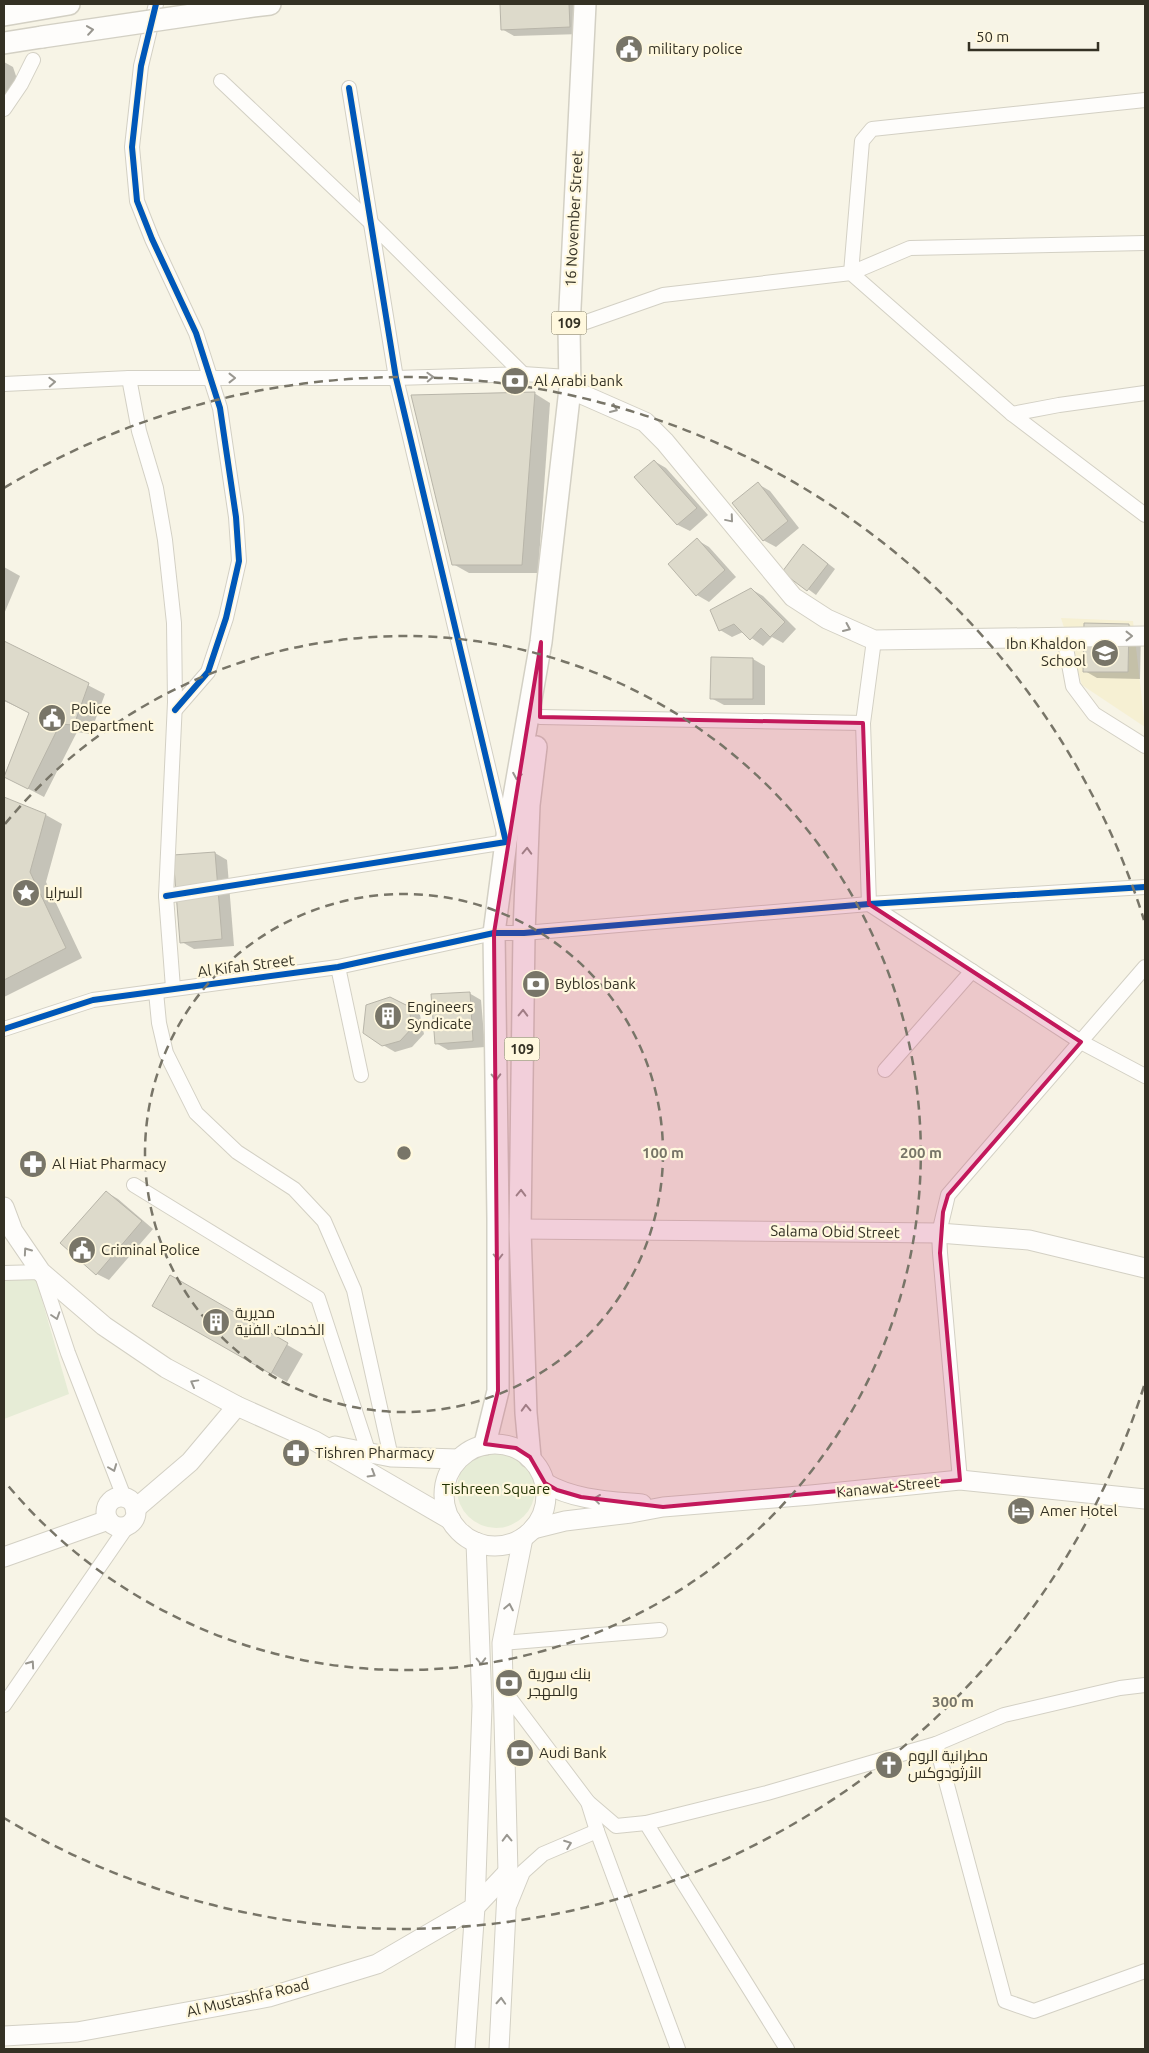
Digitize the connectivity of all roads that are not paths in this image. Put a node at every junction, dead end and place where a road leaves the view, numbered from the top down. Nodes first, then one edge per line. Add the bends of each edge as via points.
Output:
1 (69, 4) edge
2 (156, 4) edge
3 (270, 4) edge
4 (585, 4) edge
5 (4, 15) edge
6 (4, 43) edge
7 (32, 60) dead end
8 (220, 81) dead end
9 (349, 88) dead end
10 (1145, 100) edge
11 (4, 109) edge
12 (370, 222) junction
13 (1145, 243) edge
14 (851, 273) junction
15 (569, 328) junction
16 (522, 374) junction
17 (129, 378) junction
18 (211, 378) junction
19 (396, 378) junction
20 (569, 383) junction
21 (4, 384) edge
22 (1145, 393) edge
23 (1012, 414) junction
24 (1145, 515) edge
25 (1145, 636) edge
26 (1064, 637) junction
27 (874, 640) junction
28 (540, 642) junction
29 (175, 710) junction
30 (540, 717) junction
31 (863, 723) junction
32 (1145, 746) edge
33 (506, 842) junction
34 (1145, 886) edge
35 (166, 896) junction
36 (869, 904) junction
37 (494, 933) junction
38 (524, 933) junction
39 (338, 967) junction
40 (1145, 967) edge
41 (972, 972) junction
42 (173, 988) junction
43 (156, 992) junction
44 (4, 1029) edge
45 (1081, 1042) junction
46 (885, 1070) dead end
47 (361, 1075) dead end
48 (1145, 1076) edge
49 (134, 1185) dead end
50 (4, 1207) edge
51 (520, 1229) junction
52 (940, 1233) junction
53 (1145, 1268) edge
54 (41, 1272) junction
55 (4, 1273) edge
56 (237, 1406) junction
57 (315, 1441) junction
58 (485, 1444) junction
59 (369, 1454) junction
60 (391, 1456) junction
61 (530, 1457) junction
62 (458, 1459) junction
63 (960, 1480) junction
64 (545, 1483) junction
65 (1145, 1499) edge
66 (663, 1507) junction
67 (129, 1510) junction
68 (108, 1520) junction
69 (451, 1520) junction
70 (528, 1533) junction
71 (476, 1542) junction
72 (4, 1557) edge
73 (660, 1630) dead end
74 (480, 1633) junction
75 (502, 1643) junction
76 (1145, 1685) edge
77 (505, 1692) junction
78 (4, 1705) edge
79 (936, 1744) junction
80 (588, 1802) junction
81 (646, 1823) junction
82 (597, 1831) junction
83 (508, 1872) junction
84 (475, 1907) junction
85 (506, 1916) junction
86 (1145, 1971) edge
87 (4, 2036) edge
88 (465, 2049) edge
89 (499, 2049) edge
90 (678, 2049) edge
91 (787, 2049) edge

1 - 5 main road
2 - 18 street via 141,66 132,146 137,201 196,333
6 -> 3 main road, bridge
4 - 15 main road, 16 November Street / 109
7 - 11 street
8 - 12 street
9 - 12 street
10 - 14 street via 872,129 862,141
12 - 16 street
12 - 19 street
13 - 14 street via 910,248
14 - 15 street via 663,295
14 - 23 street
15 - 20 main road, 16 November Street / 109
19 -> 16 street
16 - 20 street
17 - 18 street
21 -> 17 street
17 - 29 street via 165,540 174,623
18 -> 19 street
18 - 29 street via 220,408 239,561 226,618 208,672
19 - 33 street
20 -> 27 main road via 645,422 793,597 827,619
20 - 28 main road, 16 November Street / 109
22 - 23 street via 1059,404
23 - 24 street
26 -> 25 main road
26 - 27 main road
26 - 32 street via 1073,686 1094,714
27 - 31 street
28 - 30 main road, 109
28 -> 33 main road
29 - 35 street
30 - 31 street
38 -> 30 main road, 109 via 529,805
31 - 36 street
33 - 35 street
33 - 37 main road
34 - 36 street, Al Kifah Street
35 - 42 street
36 - 38 street, Al Kifah Street
36 - 41 street
37 - 38 street, Al Kifah Street
37 - 39 street, Al Kifah Street
37 -> 58 main road via 498,1391
51 -> 38 main road, 109
39 - 42 street, Al Kifah Street
39 - 47 street
40 - 45 street
41 - 45 street
41 - 46 street
42 - 43 street, Al Kifah Street
43 - 44 street, Al Kifah Street via 93,1000
43 - 60 street via 166,1053 196,1113 237,1152 294,1189 324,1221 354,1290
45 - 48 street
45 - 52 street via 948,1195
49 - 59 street via 318,1298
54 -> 50 main road via 13,1231
51 - 52 main road, Salama Obid Street
61 -> 51 main road, 109
52 - 53 main road, Salama Obid Street via 1029,1240
52 - 63 street
54 - 55 street
56 -> 54 main road via 166,1368 104,1326
54 -> 67 street via 68,1353
56 - 57 main road
56 - 67 main road via 190,1462
57 - 59 main road
57 -> 69 main road
58 - 61 main road via 509,1446
58 - 62 main road
59 - 60 main road
60 - 62 main road
61 - 64 main road
62 - 69 main road via 444,1488
63 - 65 main road, Kanawat Street
63 - 66 main road, Kanawat Street
66 -> 64 main road via 581,1497
64 - 70 main road via 545,1507
66 - 70 main road, Kanawat Street via 565,1521
67 - 68 main road via 115,1526
67 - 68 main road via 115,1498 108,1503 105,1512
78 -> 67 street
68 - 72 main road
69 - 71 main road via 457,1529
70 - 71 main road via 500,1545
75 -> 70 main road
71 - 74 main road
73 - 75 street
74 - 75 main road
74 -> 84 main road via 482,1706
75 - 77 main road
76 - 79 street via 1004,1715
77 - 80 street
83 -> 77 main road
79 - 81 street via 767,1793
79 - 86 street via 1005,2001 1034,2011
80 - 81 street via 616,1826
80 - 82 street
81 - 91 street
85 -> 82 street via 523,1872 542,1854
82 - 90 street
83 - 84 main road, Al Mustashfa Road
83 - 85 main road
84 - 87 main road, Al Mustashfa Road via 377,1964 269,1997 77,2032
84 - 88 main road
89 -> 85 main road

